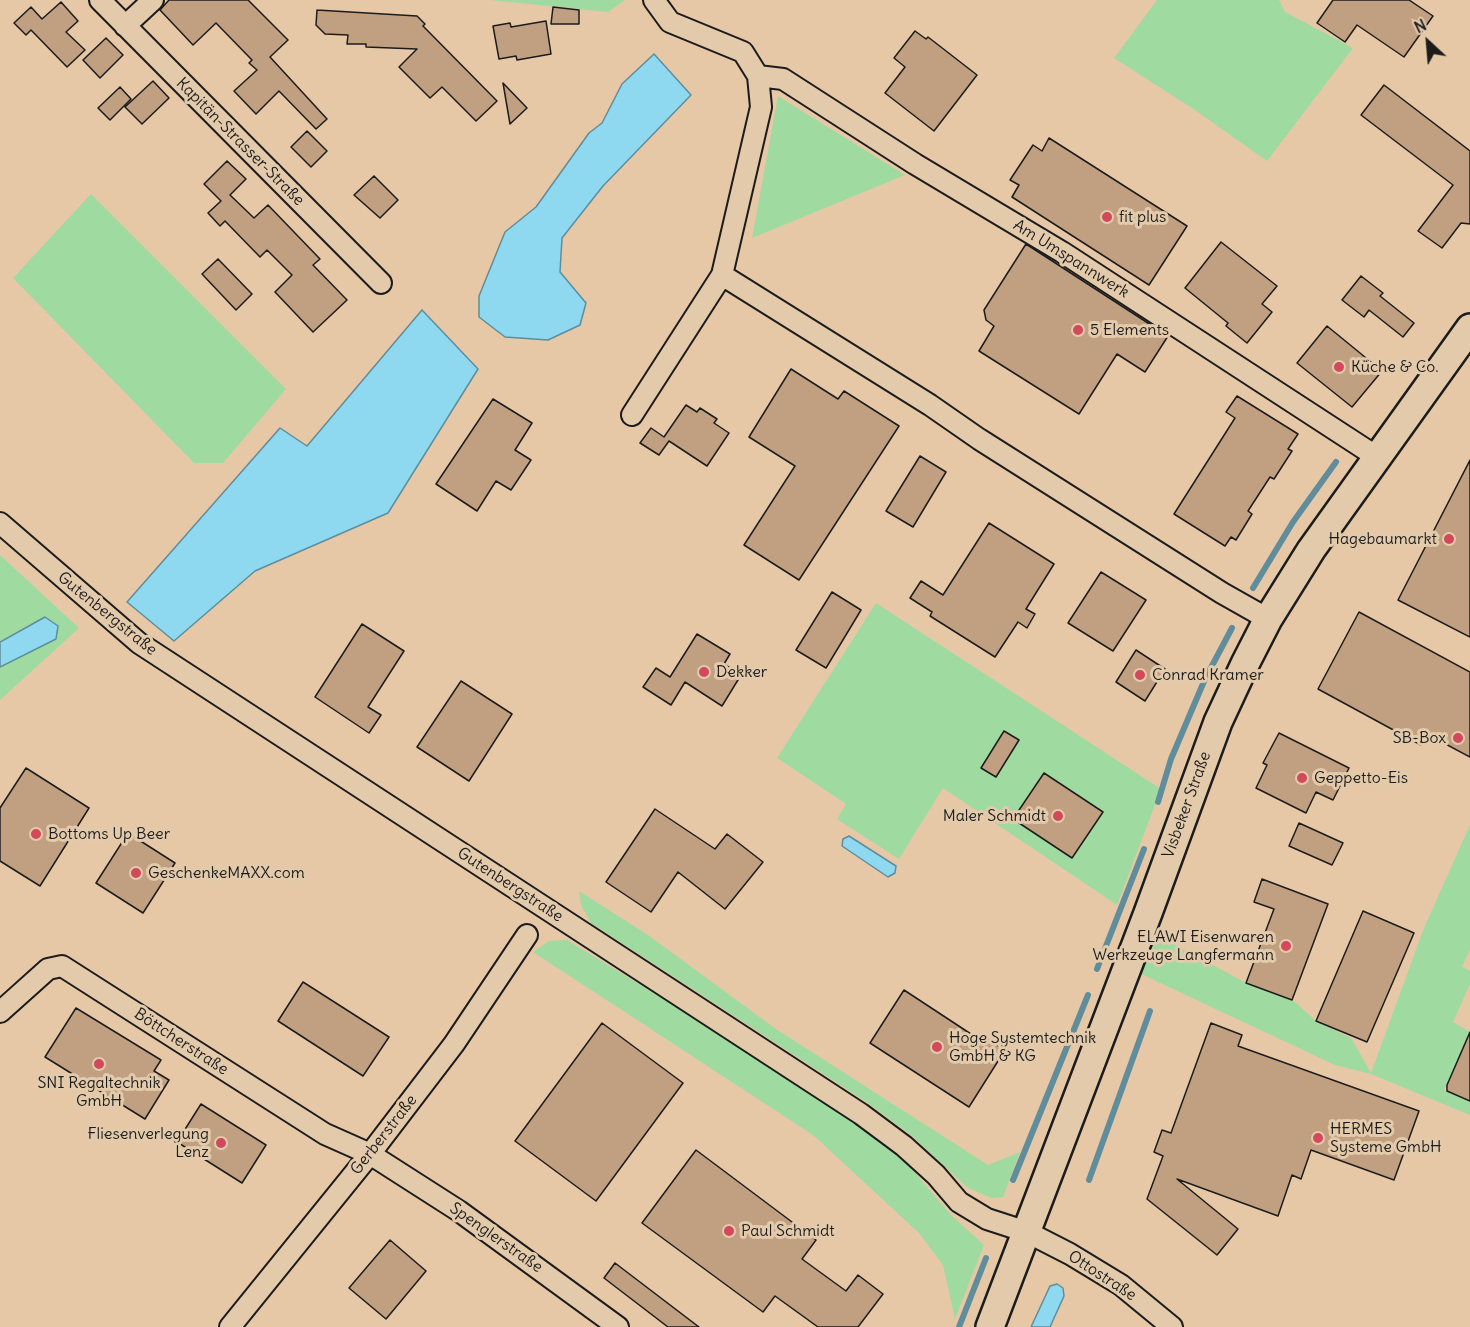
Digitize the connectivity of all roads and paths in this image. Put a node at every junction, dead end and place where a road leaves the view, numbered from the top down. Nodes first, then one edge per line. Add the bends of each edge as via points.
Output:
1 (100, 0) edge
2 (153, 0) edge
3 (654, 0) edge
4 (125, 26) junction
5 (758, 76) junction
6 (722, 275) junction
7 (381, 283) dead end
8 (1470, 328) edge
9 (632, 415) dead end
10 (1377, 457) junction
11 (0, 523) edge
12 (1268, 620) junction
13 (526, 935) dead end
14 (0, 1012) edge
15 (370, 1154) junction
16 (1027, 1232) junction
17 (231, 1327) edge
18 (618, 1327) edge
19 (990, 1327) edge
20 (1172, 1327) edge

1 - 4 street, Kapitän-Strasser-Straße
2 - 4 street
3 - 5 street via 670,22 743,52
4 - 7 street, Kapitän-Strasser-Straße
5 - 6 street via 761,107
5 - 10 street, Am Umspannwerk via 783,79 1062,252
6 - 9 street
6 - 12 street
8 - 10 main road, Visbeker Straße
10 - 12 main road, Visbeker Straße via 1311,549
11 - 16 street, Gutenbergstraße via 139,643 861,1114 904,1146 959,1202 987,1219
12 - 16 main road, Visbeker Straße via 1218,722
13 - 15 street, Gerberstraße via 458,1039
14 - 15 street, Böttcherstraße via 48,969 62,966 325,1134
15 - 17 street, Gerberstraße
15 - 18 street, Spenglerstraße via 459,1211
16 - 19 main road, Visbeker Straße
16 - 20 street, Ottostraße via 1121,1285

